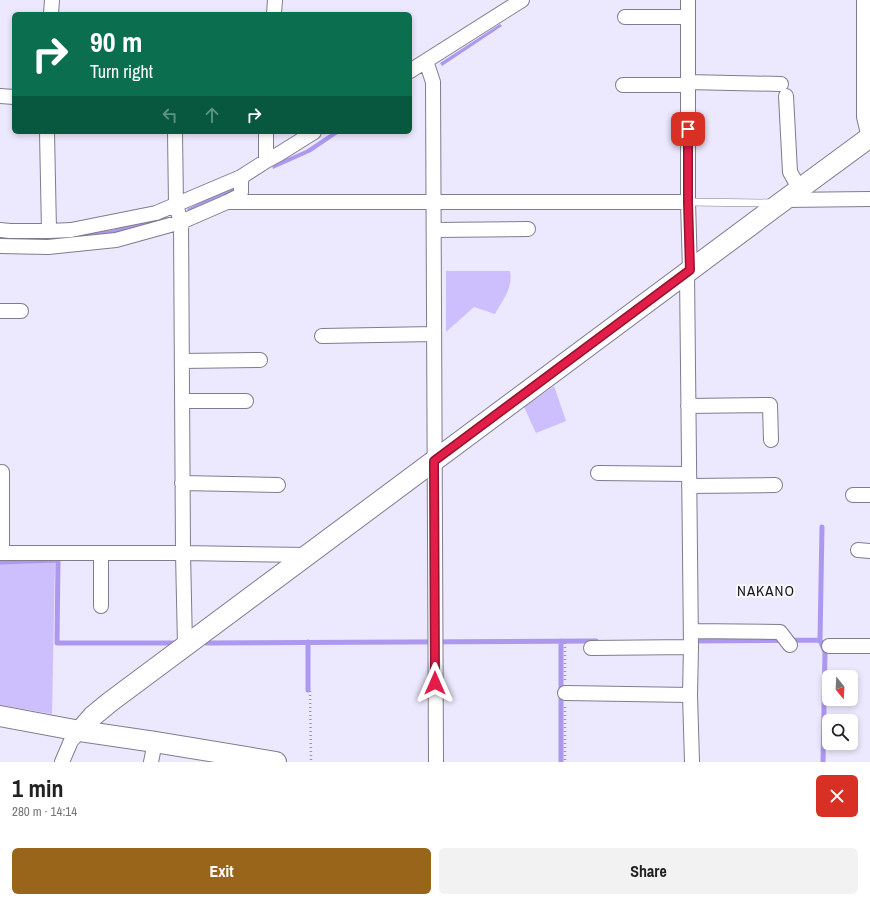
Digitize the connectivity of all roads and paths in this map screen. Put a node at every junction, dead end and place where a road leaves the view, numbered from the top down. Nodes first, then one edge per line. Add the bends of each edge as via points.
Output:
1 (52, 0) edge
2 (275, 0) edge
3 (522, 0) edge
4 (688, 0) edge
5 (864, 0) edge
6 (51, 12) edge
7 (274, 12) edge
8 (625, 17) dead end
9 (688, 17) junction
10 (426, 61) junction
11 (412, 70) edge
12 (688, 84) junction
13 (623, 86) dead end
14 (0, 96) edge
15 (12, 97) edge
16 (47, 134) edge
17 (175, 134) edge
18 (266, 134) edge
19 (311, 134) edge
20 (870, 138) edge
21 (266, 161) junction
22 (241, 177) junction
23 (799, 188) junction
24 (870, 199) edge
25 (227, 202) junction
26 (688, 202) junction
27 (781, 202) junction
28 (434, 203) junction
29 (176, 206) junction
30 (181, 222) junction
31 (528, 229) dead end
32 (0, 230) edge
33 (434, 230) junction
34 (49, 231) junction
35 (0, 246) edge
36 (689, 272) junction
37 (0, 311) edge
38 (21, 311) dead end
39 (434, 334) junction
40 (322, 336) dead end
41 (260, 360) dead end
42 (182, 361) junction
43 (182, 401) junction
44 (246, 401) dead end
45 (688, 406) junction
46 (771, 440) dead end
47 (434, 461) junction
48 (2, 472) dead end
49 (598, 473) dead end
50 (689, 480) junction
51 (182, 483) junction
52 (278, 485) dead end
53 (775, 485) dead end
54 (853, 494) dead end
55 (870, 495) edge
56 (1, 553) edge
57 (101, 553) junction
58 (183, 553) junction
59 (308, 555) junction
60 (101, 606) dead end
61 (691, 631) junction
62 (185, 646) junction
63 (790, 646) dead end
64 (829, 646) dead end
65 (870, 646) edge
66 (691, 647) junction
67 (591, 648) dead end
68 (310, 691) dead end
69 (565, 693) dead end
70 (690, 696) junction
71 (0, 716) edge
72 (80, 731) junction
73 (154, 742) junction
74 (311, 760) dead end
75 (62, 762) edge
76 (151, 762) edge
77 (276, 762) edge
78 (436, 762) edge
79 (692, 762) edge

1 - 6 street
2 - 7 street
3 - 10 street
4 - 9 street
5 - 20 street via 864,117
8 - 9 street
9 - 12 street
10 - 11 street
10 - 28 street via 434,82
12 - 13 street
12 - 23 street via 784,90 790,172
12 - 26 street
14 - 15 street
16 - 34 street
17 - 29 street
18 - 21 street
19 - 21 street
20 - 23 street
21 - 22 street
22 - 25 street via 242,192
22 - 29 street
23 - 27 street
24 - 27 street
25 - 28 street
25 - 30 street
26 - 27 lane
26 - 28 street
26 - 36 street
27 - 36 street
28 - 33 street
29 - 30 street
29 - 34 street via 156,213 71,230
30 - 35 street via 116,240 48,247
30 - 42 street
31 - 33 street
32 - 34 street
33 - 39 street
36 - 45 street
36 - 47 street
37 - 38 street
39 - 40 street
39 - 47 street
41 - 42 street
42 - 43 street
43 - 44 street
43 - 51 street
45 - 46 street via 770,405
45 - 50 street
47 - 59 street
47 - 78 street
48 - 56 street
49 - 50 street
50 - 53 street
50 - 61 street
51 - 52 street
51 - 58 street
54 - 55 street
56 - 57 street
57 - 58 street
57 - 60 street
58 - 59 street
58 - 62 street
59 - 62 street
61 - 63 street via 780,632
61 - 66 street
62 - 72 street via 110,702
64 - 65 street
66 - 67 street
66 - 70 street
68 - 74 path
69 - 70 street
70 - 79 street
71 - 72 street
72 - 73 street
72 - 75 street via 71,741
73 - 76 street
73 - 77 street

